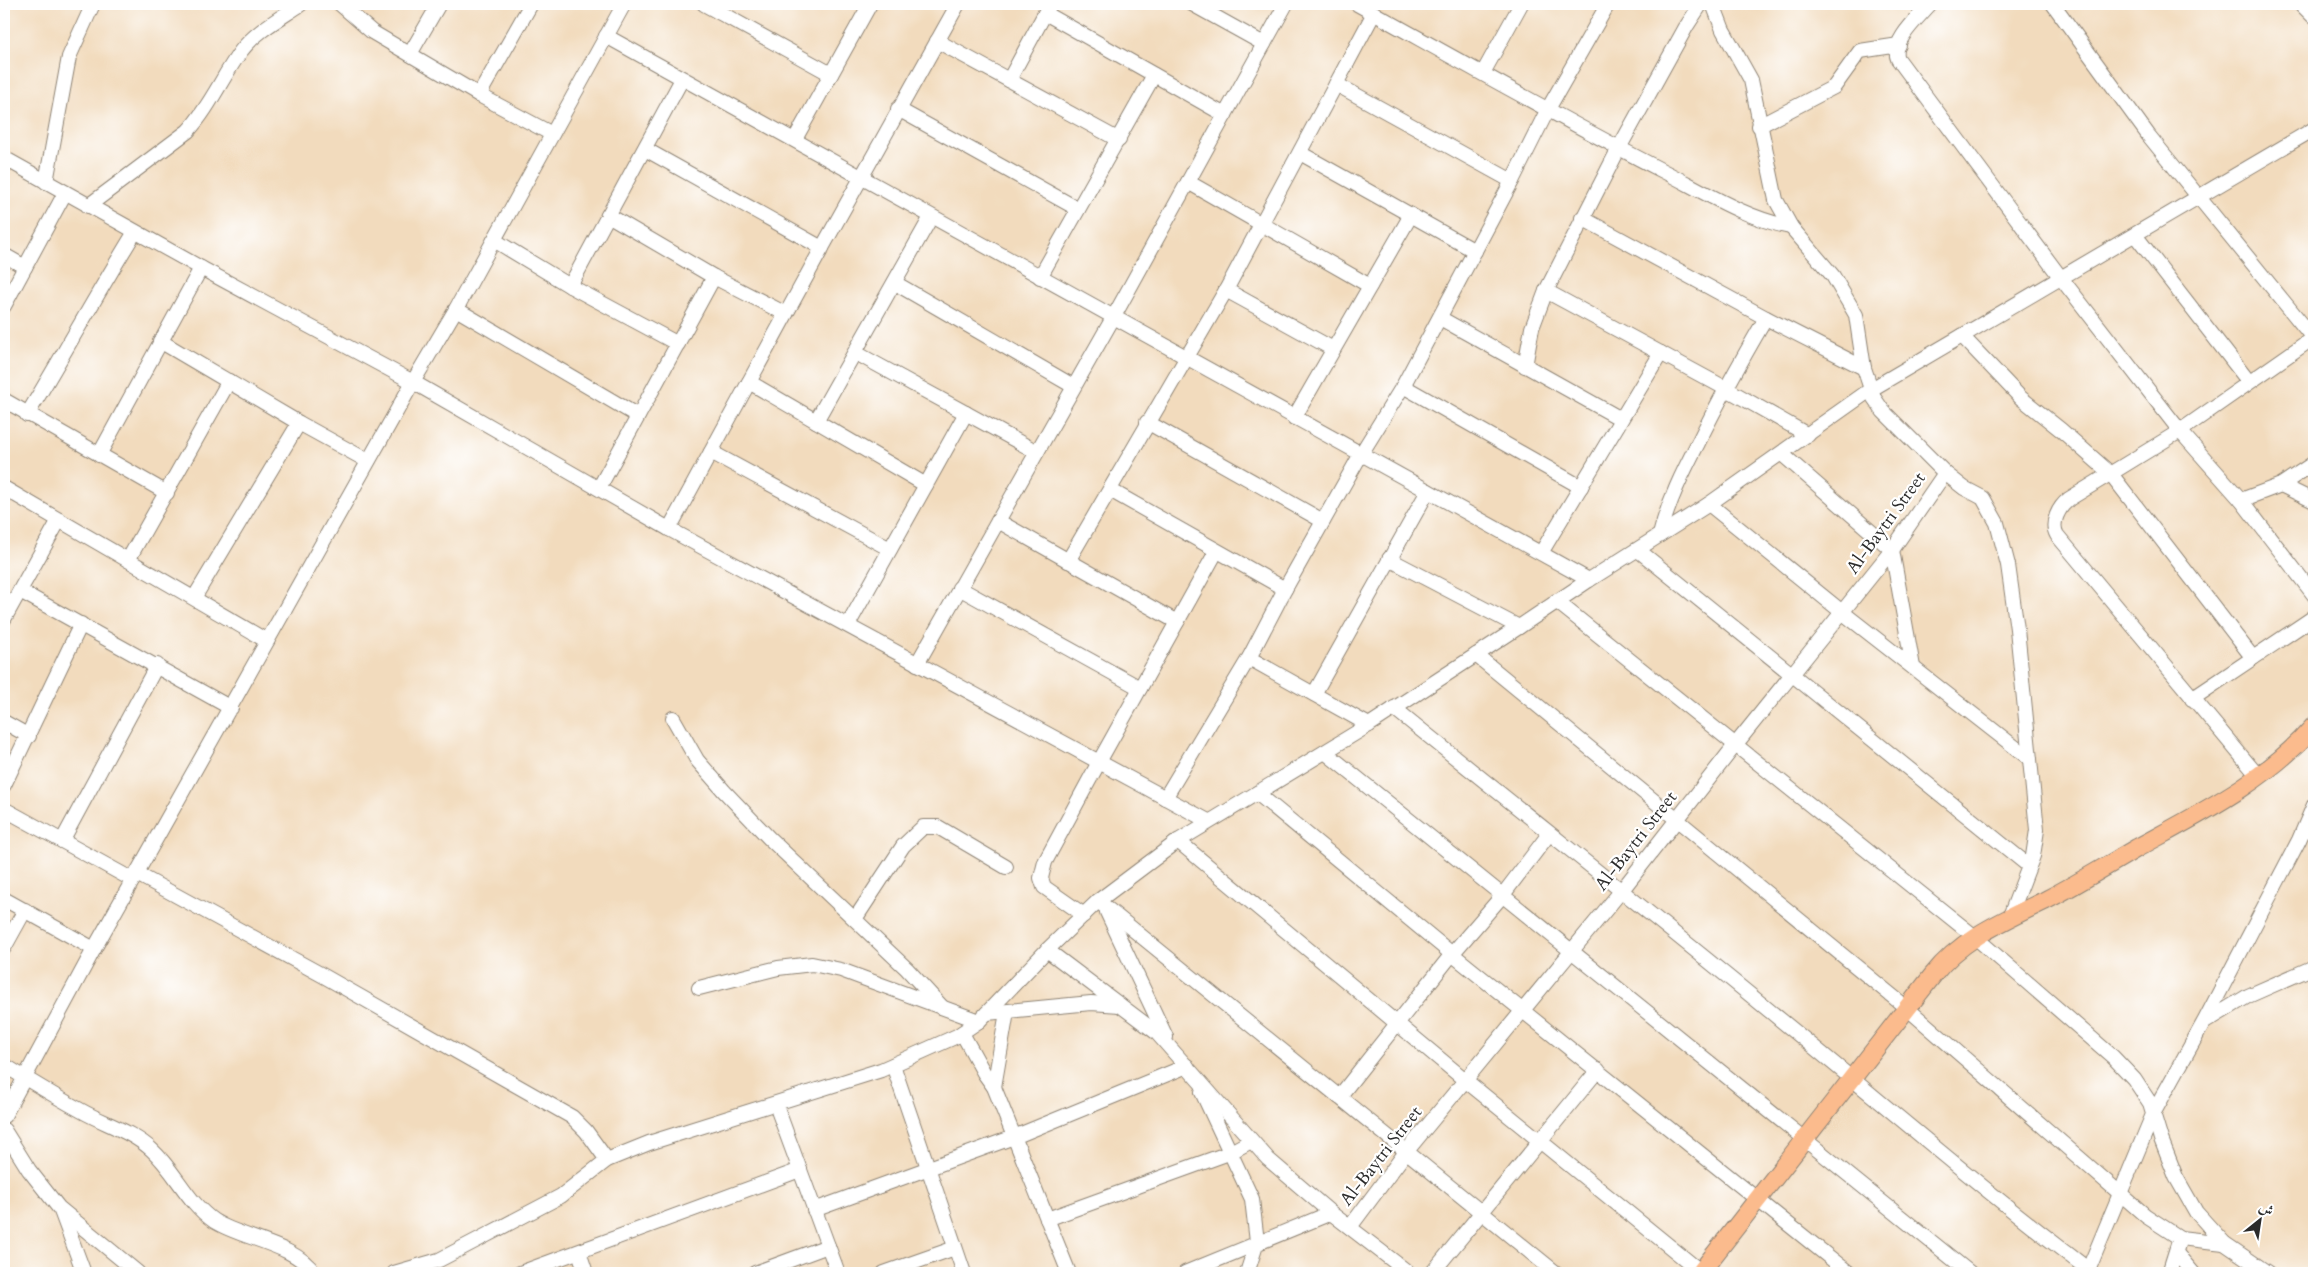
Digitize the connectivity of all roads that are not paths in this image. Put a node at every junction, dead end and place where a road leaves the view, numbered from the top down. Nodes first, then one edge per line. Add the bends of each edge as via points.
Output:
1 (93, 4) edge
2 (301, 4) edge
3 (340, 4) edge
4 (439, 4) edge
5 (531, 4) edge
6 (624, 4) edge
7 (704, 4) edge
8 (958, 4) edge
9 (1192, 4) edge
10 (1286, 4) edge
11 (1356, 4) edge
12 (1521, 4) edge
13 (1608, 4) edge
14 (1702, 4) edge
15 (1713, 4) edge
16 (1930, 4) edge
17 (2053, 4) edge
18 (2301, 4) edge
19 (866, 5) edge
20 (1048, 8) edge
21 (1374, 13) junction
22 (2314, 17) edge
23 (606, 36) junction
24 (937, 41) junction
25 (1264, 44) junction
26 (1899, 44) junction
27 (410, 54) junction
28 (1483, 73) junction
29 (831, 74) junction
30 (1154, 75) junction
31 (682, 79) junction
32 (1009, 80) junction
33 (1336, 84) junction
34 (479, 95) junction
35 (898, 109) junction
36 (1548, 109) junction
37 (1225, 116) junction
38 (1759, 126) junction
39 (2314, 129) edge
40 (552, 134) junction
41 (795, 139) junction
42 (1118, 140) junction
43 (1619, 148) junction
44 (645, 149) junction
45 (1300, 153) junction
46 (4, 158) edge
47 (861, 178) junction
48 (1512, 181) junction
49 (46, 182) junction
50 (1188, 182) junction
51 (66, 193) junction
52 (2200, 198) junction
53 (88, 206) junction
54 (1078, 209) junction
55 (608, 215) junction
56 (1411, 215) junction
57 (931, 217) junction
58 (1582, 218) junction
59 (1262, 224) junction
60 (1791, 227) junction
61 (136, 232) junction
62 (2135, 235) junction
63 (494, 240) junction
64 (822, 248) junction
65 (1475, 251) junction
66 (4, 256) edge
67 (25, 267) junction
68 (200, 268) junction
69 (714, 277) junction
70 (1040, 277) junction
71 (2061, 278) junction
72 (896, 283) junction
73 (570, 286) junction
74 (1370, 286) junction
75 (1226, 290) junction
76 (1546, 290) junction
77 (4, 306) edge
78 (456, 309) junction
79 (786, 314) junction
80 (1113, 318) junction
81 (1440, 318) junction
82 (1766, 318) junction
83 (1962, 336) junction
84 (2314, 339) edge
85 (160, 341) junction
86 (678, 344) junction
87 (1333, 349) junction
88 (856, 352) junction
89 (1661, 353) junction
90 (1186, 357) junction
91 (1525, 366) junction
92 (1864, 368) junction
93 (229, 381) junction
94 (413, 382) junction
95 (749, 382) junction
96 (2249, 382) junction
97 (1074, 386) junction
98 (1403, 386) junction
99 (1725, 388) junction
100 (1870, 390) junction
101 (4, 400) edge
102 (966, 413) junction
103 (27, 414) junction
104 (638, 416) junction
105 (1294, 418) junction
106 (1621, 419) junction
107 (816, 420) junction
108 (1146, 422) junction
109 (299, 423) junction
110 (2180, 431) junction
111 (1808, 435) junction
112 (711, 452) junction
113 (1037, 452) junction
114 (1362, 454) junction
115 (1782, 454) junction
116 (99, 455) junction
117 (368, 461) junction
118 (2314, 463) edge
119 (1945, 472) junction
120 (2111, 474) junction
121 (926, 485) junction
122 (2281, 485) junction
123 (1581, 487) junction
124 (4, 488) edge
125 (599, 488) junction
126 (1110, 490) junction
127 (1428, 491) junction
128 (167, 492) junction
129 (2241, 500) junction
130 (2314, 500) edge
131 (1709, 504) junction
132 (59, 520) junction
133 (998, 521) junction
134 (1323, 521) junction
135 (669, 528) junction
136 (1660, 534) junction
137 (890, 550) junction
138 (1638, 550) junction
139 (1892, 550) junction
140 (1216, 552) junction
141 (1542, 553) junction
142 (1389, 559) junction
143 (128, 560) junction
144 (1068, 561) junction
145 (1589, 580) junction
146 (959, 588) junction
147 (1285, 589) junction
148 (20, 591) junction
149 (2314, 595) edge
150 (194, 598) junction
151 (1556, 601) junction
152 (1842, 612) junction
153 (2314, 617) edge
154 (4, 619) edge
155 (1177, 622) junction
156 (82, 624) junction
157 (848, 625) junction
158 (1519, 627) junction
159 (268, 641) junction
160 (1476, 655) junction
161 (1249, 658) junction
162 (2254, 658) junction
163 (917, 664) junction
164 (157, 665) junction
165 (1913, 667) junction
166 (1792, 674) junction
167 (1140, 688) junction
168 (1314, 694) junction
169 (2192, 698) junction
170 (231, 708) junction
171 (1394, 708) junction
172 (673, 718) dead end
173 (4, 722) edge
174 (1369, 725) junction
175 (2314, 728) edge
176 (29, 736) junction
177 (1736, 744) junction
178 (1325, 752) junction
179 (2030, 759) junction
180 (1098, 762) junction
181 (2258, 776) junction
182 (4, 785) edge
183 (1257, 793) junction
184 (1166, 798) junction
185 (2314, 805) edge
186 (4, 809) edge
187 (1208, 821) junction
188 (1676, 821) junction
189 (1549, 834) junction
190 (1178, 840) junction
191 (62, 841) junction
192 (2029, 866) junction
193 (1006, 867) dead end
194 (135, 877) junction
195 (1622, 890) junction
196 (1502, 896) junction
197 (4, 899) edge
198 (1102, 905) junction
199 (25, 910) junction
200 (1084, 915) junction
201 (2010, 916) junction
202 (855, 919) junction
203 (1975, 937) junction
204 (4, 948) edge
205 (94, 949) junction
206 (1047, 950) junction
207 (1572, 951) junction
208 (1452, 954) junction
209 (2314, 967) edge
210 (699, 988) dead end
211 (1121, 1005) junction
212 (942, 1007) junction
213 (1908, 1009) junction
214 (1522, 1010) junction
215 (1007, 1012) junction
216 (983, 1017) junction
217 (2204, 1022) junction
218 (1398, 1024) junction
219 (962, 1033) junction
220 (1171, 1047) junction
221 (4, 1065) edge
222 (893, 1065) junction
223 (1598, 1070) junction
224 (1191, 1072) junction
225 (24, 1077) junction
226 (1854, 1079) junction
227 (1465, 1080) junction
228 (994, 1087) junction
229 (1338, 1097) junction
230 (776, 1104) junction
231 (2154, 1112) junction
232 (4, 1116) edge
233 (4, 1130) edge
234 (1014, 1137) junction
235 (1540, 1140) junction
236 (1805, 1140) junction
237 (1251, 1141) junction
238 (1406, 1152) junction
239 (1229, 1153) junction
240 (607, 1160) junction
241 (927, 1168) junction
242 (800, 1170) junction
243 (2119, 1194) junction
244 (1757, 1200) junction
245 (59, 1208) junction
246 (814, 1210) junction
247 (1481, 1212) junction
248 (1331, 1213) junction
249 (1047, 1219) junction
250 (1350, 1228) junction
251 (2180, 1238) junction
252 (1257, 1242) junction
253 (2224, 1243) junction
254 (828, 1246) junction
255 (955, 1248) junction
256 (579, 1252) junction
257 (2176, 1253) junction
258 (1843, 1271) edge
259 (1701, 1272) edge
260 (2088, 1272) edge
261 (84, 1273) edge
262 (138, 1273) edge
263 (314, 1273) edge
264 (394, 1273) edge
265 (520, 1273) edge
266 (586, 1273) edge
267 (755, 1273) edge
268 (838, 1273) edge
269 (884, 1273) edge
270 (964, 1273) edge
271 (1069, 1273) edge
272 (1185, 1273) edge
273 (1247, 1273) edge
274 (1409, 1273) edge
275 (1432, 1273) edge
276 (1556, 1273) edge
277 (1970, 1273) edge
278 (2169, 1273) edge
279 (2194, 1273) edge
280 (2268, 1273) edge

1 - 49 street via 67,64
2 - 53 street via 256,36 241,51 201,117 188,131
3 - 27 street via 372,32
4 - 27 street
5 - 34 street
6 - 23 street
7 - 29 street
8 - 24 street
9 - 25 street
10 - 25 street
11 - 21 street
12 - 28 street
13 - 36 street
14 - 43 street
15 - 38 street via 1723,30 1751,80
16 - 26 street via 1904,33
17 - 52 street via 2149,136
18 - 22 street
19 - 29 street
20 - 30 street
20 - 32 street
21 - 28 street
21 - 33 street
23 - 31 street
23 - 40 street
24 - 32 street
24 - 35 street
25 - 37 street
26 - 38 street via 1860,51 1834,87
26 - 71 street via 1898,59
27 - 34 street
28 - 36 street
29 - 41 street
30 - 37 street
30 - 42 street
31 - 41 street
31 - 44 street
32 - 42 street
33 - 45 street
33 - 48 street
34 - 40 street
35 - 47 street
35 - 54 street
36 - 43 street
36 - 48 street
37 - 50 street
38 - 60 street via 1776,200
39 - 52 street
40 - 63 street
41 - 47 street
42 - 54 street
43 - 58 street
43 - 60 street via 1739,209
44 - 55 street
44 - 64 street
45 - 56 street
45 - 59 street
46 - 49 street
47 - 57 street
47 - 64 street
48 - 65 street
49 - 51 street
50 - 59 street
50 - 80 street
51 - 53 street
51 - 67 street
52 - 62 street
52 - 84 street
53 - 61 street
54 - 70 street
55 - 69 street
55 - 73 street
56 - 65 street
56 - 74 street
57 - 70 street
57 - 72 street
58 - 76 street
58 - 82 street
59 - 74 street
59 - 75 street
60 - 92 street via 1833,276 1853,308 1858,320
61 - 68 street
61 - 103 street
62 - 71 street
62 - 96 street
63 - 73 street
63 - 78 street
64 - 79 street
65 - 81 street
66 - 67 street
67 - 77 street
68 - 85 street
68 - 94 street
69 - 79 street
69 - 86 street
70 - 80 street
71 - 83 street
71 - 110 street
72 - 88 street
72 - 97 street
73 - 86 street
74 - 87 street
75 - 87 street
75 - 90 street
76 - 89 street
76 - 91 street via 1532,328
78 - 94 street
78 - 104 street
79 - 95 street
80 - 90 street
80 - 97 street
81 - 91 street
81 - 98 street
82 - 92 street
82 - 99 street
83 - 100 street
83 - 120 street via 2022,398
84 - 96 street
85 - 93 street
85 - 116 street
86 - 104 street
87 - 105 street
88 - 102 street
88 - 107 street
89 - 99 street
89 - 106 street
90 - 105 street
90 - 108 street
91 - 106 street
92 - 100 street
93 - 109 street
93 - 128 street
94 - 117 street
94 - 125 street
95 - 107 street
95 - 112 street
96 - 110 street
97 - 113 street
98 - 114 street
98 - 123 street
99 - 111 street
99 - 136 street via 1677,485
100 - 111 street
100 - 119 street via 1883,411
101 - 103 street
102 - 113 street
102 - 121 street
103 - 116 street
104 - 125 street
105 - 114 street
106 - 123 street
107 - 121 street
108 - 126 street
108 - 134 street
109 - 117 street
109 - 150 street
110 - 120 street
110 - 129 street
111 - 115 street
112 - 135 street
112 - 137 street
113 - 133 street
114 - 127 street
114 - 134 street
115 - 131 street
115 - 139 street
116 - 128 street
117 - 159 street
118 - 122 street
119 - 139 street, Al-Baytri Street
119 - 179 street via 1983,498 2000,530 2016,620
120 - 162 street
120 - 169 street via 2063,504 2054,522 2054,531
121 - 137 street
122 - 129 street
122 - 130 street
123 - 141 street
124 - 132 street
125 - 135 street
126 - 140 street
126 - 144 street
127 - 141 street
127 - 142 street
128 - 143 street
129 - 149 street
131 - 136 street
131 - 152 street
132 - 143 street
132 - 148 street
133 - 144 street
133 - 146 street
134 - 147 street
135 - 157 street
136 - 138 street
137 - 157 street
138 - 145 street
138 - 166 street
139 - 152 street, Al-Baytri Street
139 - 165 street
140 - 147 street
140 - 155 street
141 - 145 street
142 - 158 street
142 - 168 street
143 - 150 street
144 - 155 street
145 - 151 street
146 - 163 street
146 - 167 street
147 - 161 street
148 - 154 street
148 - 156 street
150 - 159 street
151 - 158 street
151 - 177 street
152 - 165 street
152 - 166 street, Al-Baytri Street
153 - 162 street
155 - 167 street
156 - 164 street
156 - 176 street
157 - 163 street
158 - 160 street
159 - 170 street
160 - 171 street
160 - 188 street
161 - 168 street
161 - 184 street
162 - 169 street
163 - 180 street
164 - 170 street
164 - 191 street
165 - 179 street
166 - 177 street, Al-Baytri Street
166 - 192 street
167 - 180 street
168 - 174 street
169 - 181 street
170 - 194 street
171 - 174 street
171 - 189 street
172 - 202 street via 698,760 724,791
173 - 176 street
174 - 178 street
175 - 181 main road
176 - 182 street
177 - 188 street, Al-Baytri Street
177 - 203 street
178 - 183 street
178 - 196 street
179 - 192 street via 2037,830
180 - 184 street
180 - 200 street via 1050,851 1042,874 1046,890
181 - 201 main road via 2191,819
183 - 187 street
183 - 208 street
184 - 187 street
185 - 217 street
186 - 191 street
187 - 190 street
188 - 195 street, Al-Baytri Street
188 - 213 street
189 - 195 street
189 - 196 street
190 - 198 street
190 - 218 street
191 - 194 street
192 - 201 street
193 - 202 street via 938,827 923,827 904,846
194 - 205 street
194 - 240 street via 322,975 566,1114 580,1123
195 - 207 street, Al-Baytri Street
195 - 226 street
196 - 207 street
196 - 208 street
197 - 199 street
198 - 200 street
198 - 220 street
198 - 229 street
199 - 204 street
199 - 205 street
200 - 206 street
201 - 203 main road
202 - 212 street via 919,980
203 - 213 main road via 1937,969
203 - 231 street via 2113,1057 2140,1087
205 - 225 street
206 - 211 street
206 - 216 street
207 - 214 street, Al-Baytri Street
207 - 236 street
208 - 214 street
208 - 218 street
209 - 217 street via 2248,996
210 - 212 street via 778,968 812,964 836,968
211 - 215 street via 1091,1003
211 - 220 street
212 - 216 street
213 - 226 main road
213 - 243 street
214 - 223 street
214 - 227 street, Al-Baytri Street
215 - 216 street
215 - 228 street
216 - 219 street
217 - 231 street
218 - 227 street
218 - 229 street
219 - 222 street
219 - 228 street
220 - 224 street
221 - 225 street
222 - 230 street
222 - 241 street
223 - 235 street
223 - 244 street
224 - 234 street
224 - 237 street
224 - 239 street
225 - 232 street
225 - 263 street via 82,1111 132,1135 169,1168 199,1210 217,1222 284,1251 302,1261
226 - 236 main road
226 - 260 street
227 - 235 street
227 - 238 street, Al-Baytri Street
228 - 234 street
229 - 238 street
230 - 240 street via 649,1143
230 - 242 street
231 - 243 street
231 - 253 street via 2161,1139 2183,1192
233 - 245 street via 29,1170
234 - 241 street
234 - 249 street
235 - 247 street
235 - 259 street
236 - 244 main road
236 - 277 street
237 - 239 street
237 - 248 street
238 - 247 street
238 - 250 street, Al-Baytri Street
239 - 249 street
239 - 252 street via 1252,1199
240 - 264 street via 561,1196 439,1260
241 - 246 street
241 - 255 street
242 - 246 street
242 - 256 street
243 - 251 street
243 - 260 street
244 - 258 street
244 - 259 main road
245 - 261 street
245 - 262 street
246 - 254 street
247 - 275 street
247 - 276 street
248 - 250 street
248 - 252 street
249 - 271 street
250 - 274 street
251 - 253 street
251 - 257 street
252 - 272 street
252 - 273 street
253 - 280 street
254 - 267 street
254 - 268 street
255 - 269 street
255 - 270 street
256 - 265 street
256 - 266 street
257 - 278 street
257 - 279 street

